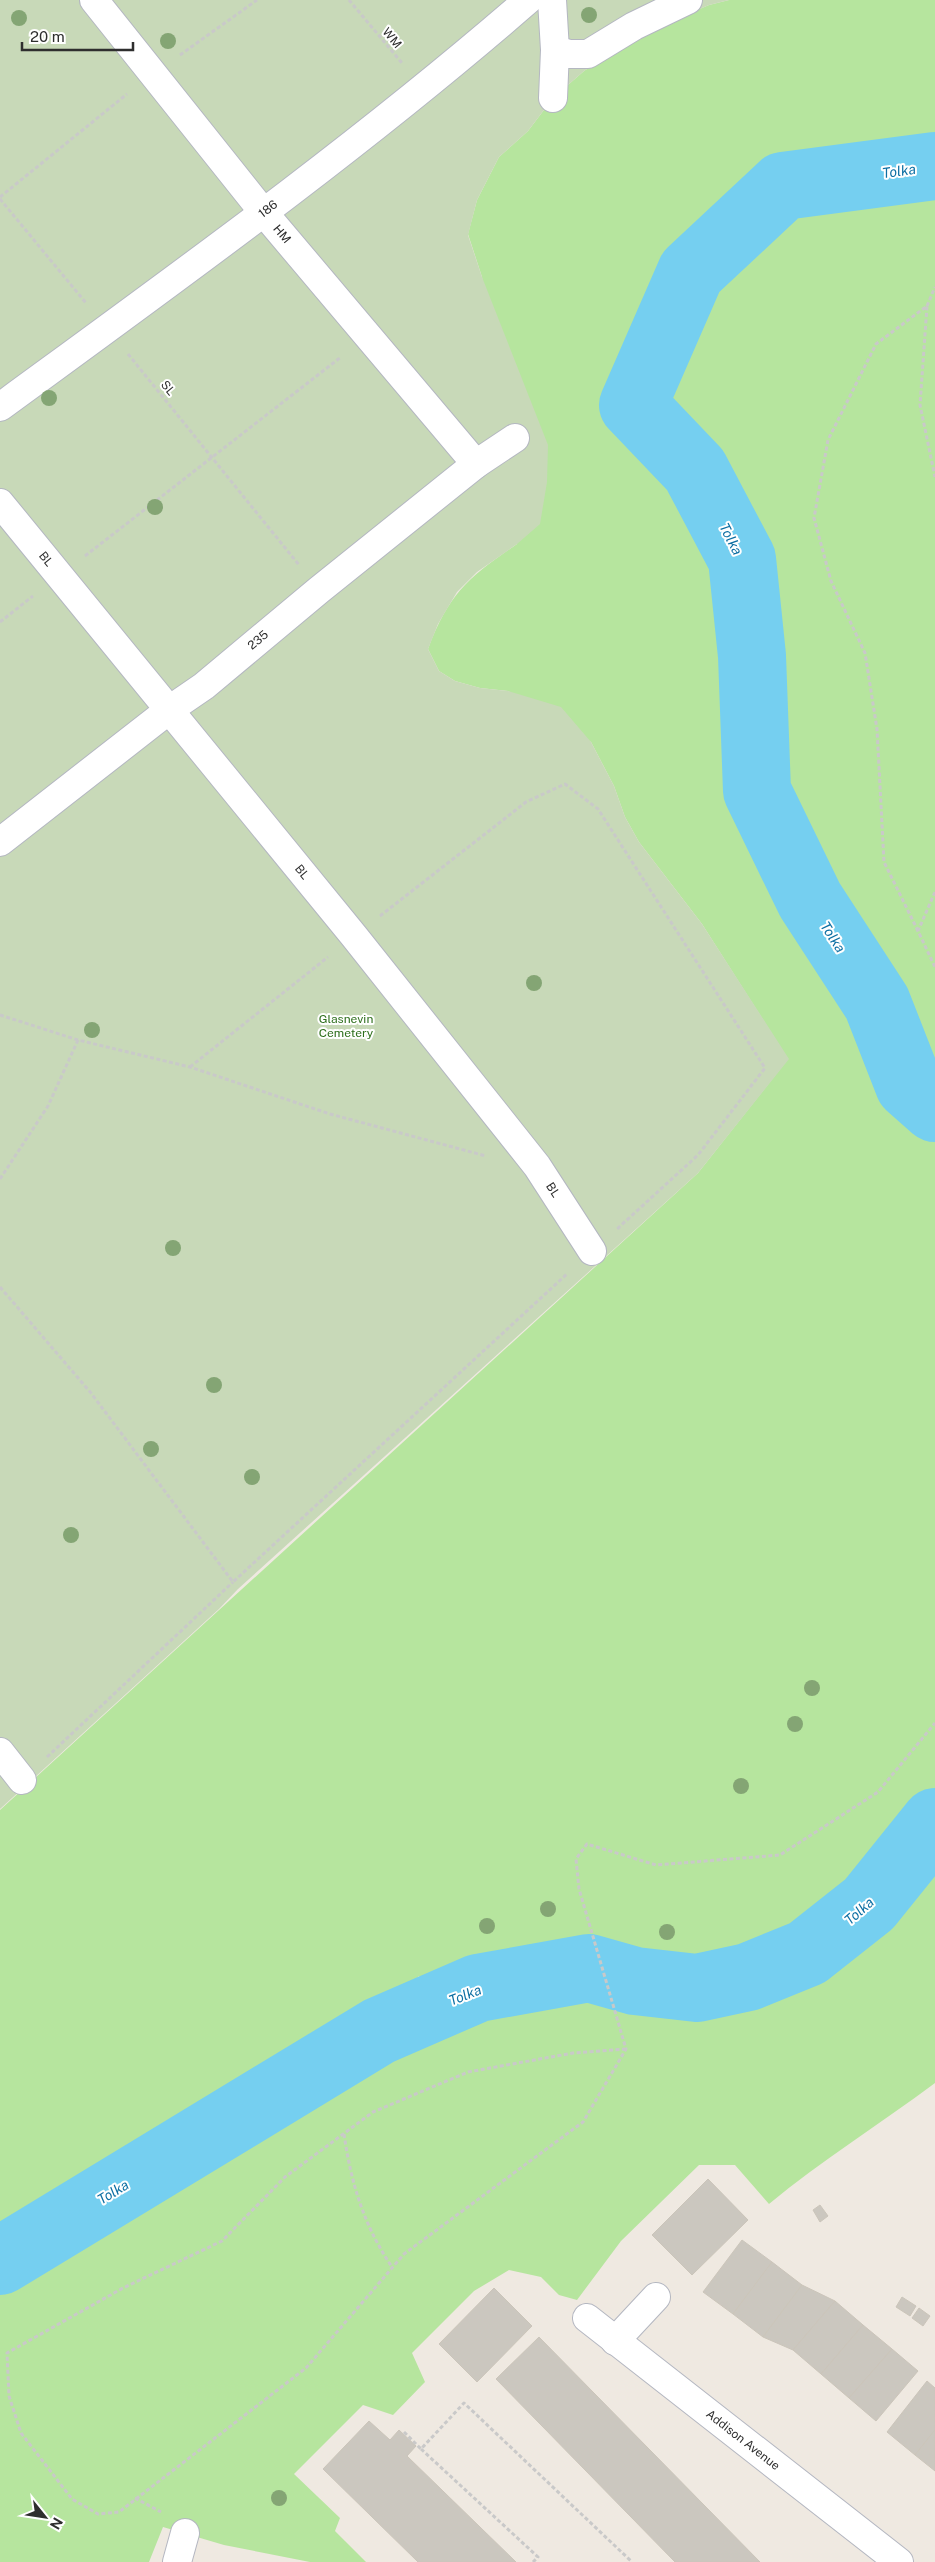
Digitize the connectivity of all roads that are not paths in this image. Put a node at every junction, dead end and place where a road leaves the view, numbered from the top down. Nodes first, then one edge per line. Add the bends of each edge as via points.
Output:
1 (94, 0) edge
2 (528, 0) edge
3 (552, 0) edge
4 (688, 0) edge
5 (555, 50) junction
6 (553, 98) dead end
7 (264, 213) junction
8 (0, 407) edge
9 (516, 438) dead end
10 (476, 464) junction
11 (0, 503) edge
12 (169, 710) junction
13 (0, 842) edge
14 (592, 1251) road end
15 (0, 1752) edge
16 (22, 1780) road end
17 (656, 2297) dead end
18 (587, 2318) dead end
19 (615, 2340) junction
20 (185, 2533) dead end
21 (177, 2562) edge
22 (898, 2562) edge

1 - 7 street, HM
2 - 7 street, 186 via 475,46
3 - 5 street
4 - 5 street via 634,26 588,54
5 - 6 street
7 - 8 street, 186
7 - 10 street, HM
9 - 10 street, 235
10 - 12 street, 235 via 204,686
11 - 12 street, BL
12 - 13 street, 235
12 - 14 street, BL via 537,1166
15 - 16 street
17 - 19 street
18 - 19 street, Addison Avenue
19 - 22 street, Addison Avenue
20 - 21 street

